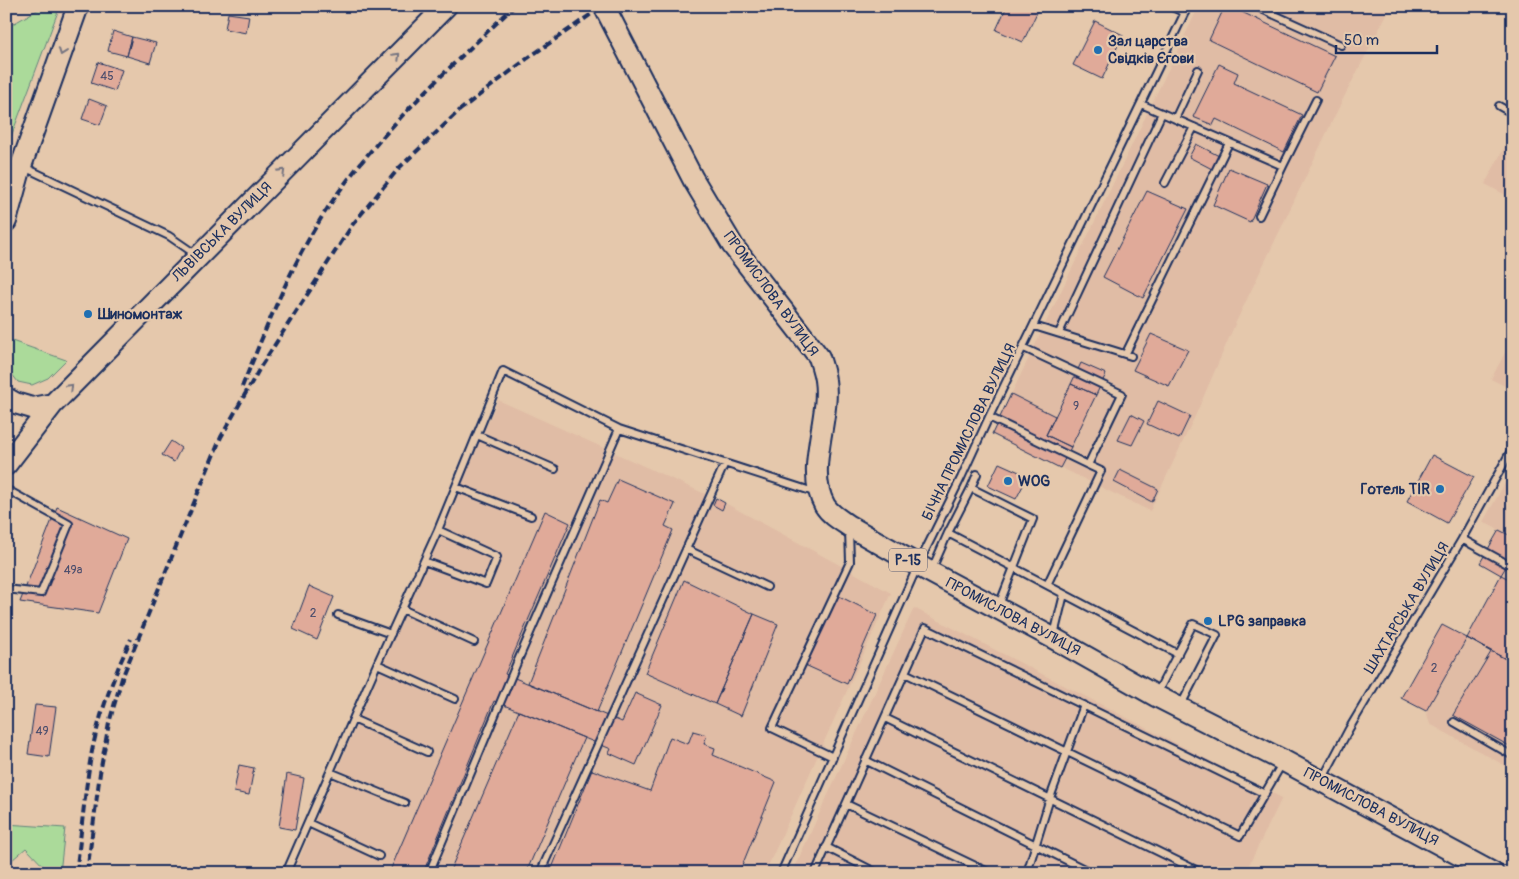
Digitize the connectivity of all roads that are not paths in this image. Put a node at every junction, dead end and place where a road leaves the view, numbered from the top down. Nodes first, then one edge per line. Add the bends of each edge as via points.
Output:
1 (78, 6) edge
2 (604, 6) edge
3 (1170, 6) edge
4 (1188, 6) edge
5 (1255, 6) edge
6 (434, 11) edge
7 (1185, 13) junction
8 (1341, 45) dead end
9 (1198, 70) dead end
10 (1316, 100) dead end
11 (1141, 104) junction
12 (1499, 106) dead end
13 (1162, 113) junction
14 (1513, 114) edge
15 (1175, 119) junction
16 (1194, 127) junction
17 (1229, 143) junction
18 (21, 166) junction
19 (1283, 166) junction
20 (1165, 183) dead end
21 (1259, 216) dead end
22 (6, 221) edge
23 (198, 256) junction
24 (1034, 326) junction
25 (1059, 333) junction
26 (1024, 348) junction
27 (6, 398) edge
28 (53, 404) junction
29 (989, 417) junction
30 (619, 429) junction
31 (477, 435) junction
32 (1513, 447) edge
33 (725, 464) junction
34 (6, 465) edge
35 (1088, 465) junction
36 (555, 469) dead end
37 (977, 474) dead end
38 (456, 487) junction
39 (6, 488) edge
40 (971, 488) junction
41 (820, 494) junction
42 (531, 516) dead end
43 (848, 526) junction
44 (438, 530) junction
45 (948, 534) junction
46 (1462, 539) junction
47 (686, 549) junction
48 (424, 561) junction
49 (1513, 567) edge
50 (1014, 568) junction
51 (924, 569) junction
52 (1047, 585) junction
53 (766, 587) dead end
54 (6, 589) edge
55 (1064, 594) junction
56 (998, 608) junction
57 (402, 609) junction
58 (338, 615) dead end
59 (391, 634) junction
60 (1053, 638) junction
61 (474, 642) dead end
62 (1178, 654) junction
63 (377, 664) junction
64 (905, 673) junction
65 (1156, 696) junction
66 (454, 699) dead end
67 (1084, 705) junction
68 (1180, 708) junction
69 (884, 718) junction
70 (353, 719) junction
71 (1454, 722) dead end
72 (427, 752) dead end
73 (1067, 752) junction
74 (1513, 756) edge
75 (833, 757) junction
76 (865, 760) junction
77 (1284, 761) junction
78 (330, 772) junction
79 (1321, 781) junction
80 (1265, 794) junction
81 (1050, 798) junction
82 (405, 803) dead end
83 (846, 804) junction
84 (308, 823) junction
85 (1036, 845) junction
86 (826, 847) junction
87 (379, 856) dead end
88 (1200, 872) edge
89 (286, 873) edge
90 (429, 873) edge
91 (540, 873) edge
92 (780, 873) edge
93 (815, 873) edge
94 (877, 873) edge
95 (990, 873) edge
96 (1027, 873) edge
97 (1092, 873) edge
98 (1493, 873) edge

1 -> 18 main road
2 - 41 main road, ПРОМИСЛОВА ВУЛИЦЯ / Р-15 via 694,179 733,246 818,357 825,380 825,408 817,468
3 - 7 lane
4 - 7 lane, БІЧНА ПРОМИСЛОВА ВУЛИЦЯ
5 - 8 lane
23 -> 6 main road, ЛЬВІВСЬКА ВУЛИЦЯ
7 - 11 lane, БІЧНА ПРОМИСЛОВА ВУЛИЦЯ
9 - 15 lane
10 - 19 lane
11 - 13 lane
11 - 24 lane, БІЧНА ПРОМИСЛОВА ВУЛИЦЯ
12 - 14 lane
13 - 15 lane
13 - 25 lane
15 - 16 lane
16 - 17 lane
16 - 20 lane
17 - 19 lane
17 - 25 lane via 1129,355
18 - 22 main road
18 - 23 lane via 169,236
19 - 21 lane
28 -> 23 main road, ЛЬВІВСЬКА ВУЛИЦЯ
24 - 25 lane
24 - 26 lane, БІЧНА ПРОМИСЛОВА ВУЛИЦЯ
26 - 29 lane, БІЧНА ПРОМИСЛОВА ВУЛИЦЯ
26 - 35 lane via 1122,394
27 - 28 main road via 32,408
28 - 34 main road, ЛЬВІВСЬКА ВУЛИЦЯ
29 - 35 lane
29 - 51 lane, БІЧНА ПРОМИСЛОВА ВУЛИЦЯ
30 - 31 lane via 503,371
30 - 33 lane
30 - 90 lane
31 - 36 lane
31 - 38 lane
32 - 46 lane, ШАХТАРСЬКА ВУЛИЦЯ
33 - 41 lane
33 - 47 lane
35 - 52 lane via 1102,471
37 - 40 lane
38 - 42 lane
38 - 44 lane
39 - 54 lane via 69,524 41,593
40 - 45 lane
40 - 50 lane via 1033,519
41 - 43 main road, ПРОМИСЛОВА ВУЛИЦЯ / Р-15 via 826,507
43 - 51 main road, ПРОМИСЛОВА ВУЛИЦЯ / Р-15
43 - 75 lane via 850,562 772,728
44 - 48 lane
44 - 48 lane via 497,557 486,584
45 - 50 lane
45 - 51 lane
46 - 49 lane
46 - 79 lane, ШАХТАРСЬКА ВУЛИЦЯ
47 - 53 lane
47 - 91 lane
48 - 57 lane
50 - 52 lane
50 - 56 lane
51 - 56 main road, ПРОМИСЛОВА ВУЛИЦЯ / Р-15
51 - 75 lane, БІЧНА ПРОМИСЛОВА ВУЛИЦЯ
52 - 55 lane
55 - 60 lane
55 - 62 lane
56 - 60 main road, ПРОМИСЛОВА ВУЛИЦЯ / Р-15
57 - 59 lane
57 - 61 lane
58 - 59 lane
59 - 63 lane
60 - 65 main road, ПРОМИСЛОВА ВУЛИЦЯ / Р-15
62 - 65 lane
62 - 68 lane via 1193,624 1216,635
63 - 66 lane
63 - 70 lane
64 - 67 lane via 925,628
64 - 69 lane
64 - 73 lane
65 - 68 main road, ПРОМИСЛОВА ВУЛИЦЯ / Р-15
67 - 73 lane
67 - 80 lane
68 - 77 main road, ПРОМИСЛОВА ВУЛИЦЯ / Р-15
69 - 76 lane
69 - 81 lane
70 - 72 lane
70 - 78 lane
71 - 74 lane
73 - 80 lane via 1240,836
73 - 81 lane
75 - 92 lane, БІЧНА ПРОМИСЛОВА ВУЛИЦЯ
76 - 83 lane
76 - 85 lane
77 - 79 main road, ПРОМИСЛОВА ВУЛИЦЯ / Р-15
77 - 80 lane
78 - 82 lane
78 - 84 lane
79 - 98 main road, ПРОМИСЛОВА ВУЛИЦЯ / Р-15
81 - 85 lane
81 - 88 lane
83 - 86 lane
83 - 95 lane
84 - 87 lane
84 - 89 lane
85 - 96 lane
85 - 97 lane
86 - 93 lane
86 - 94 lane

